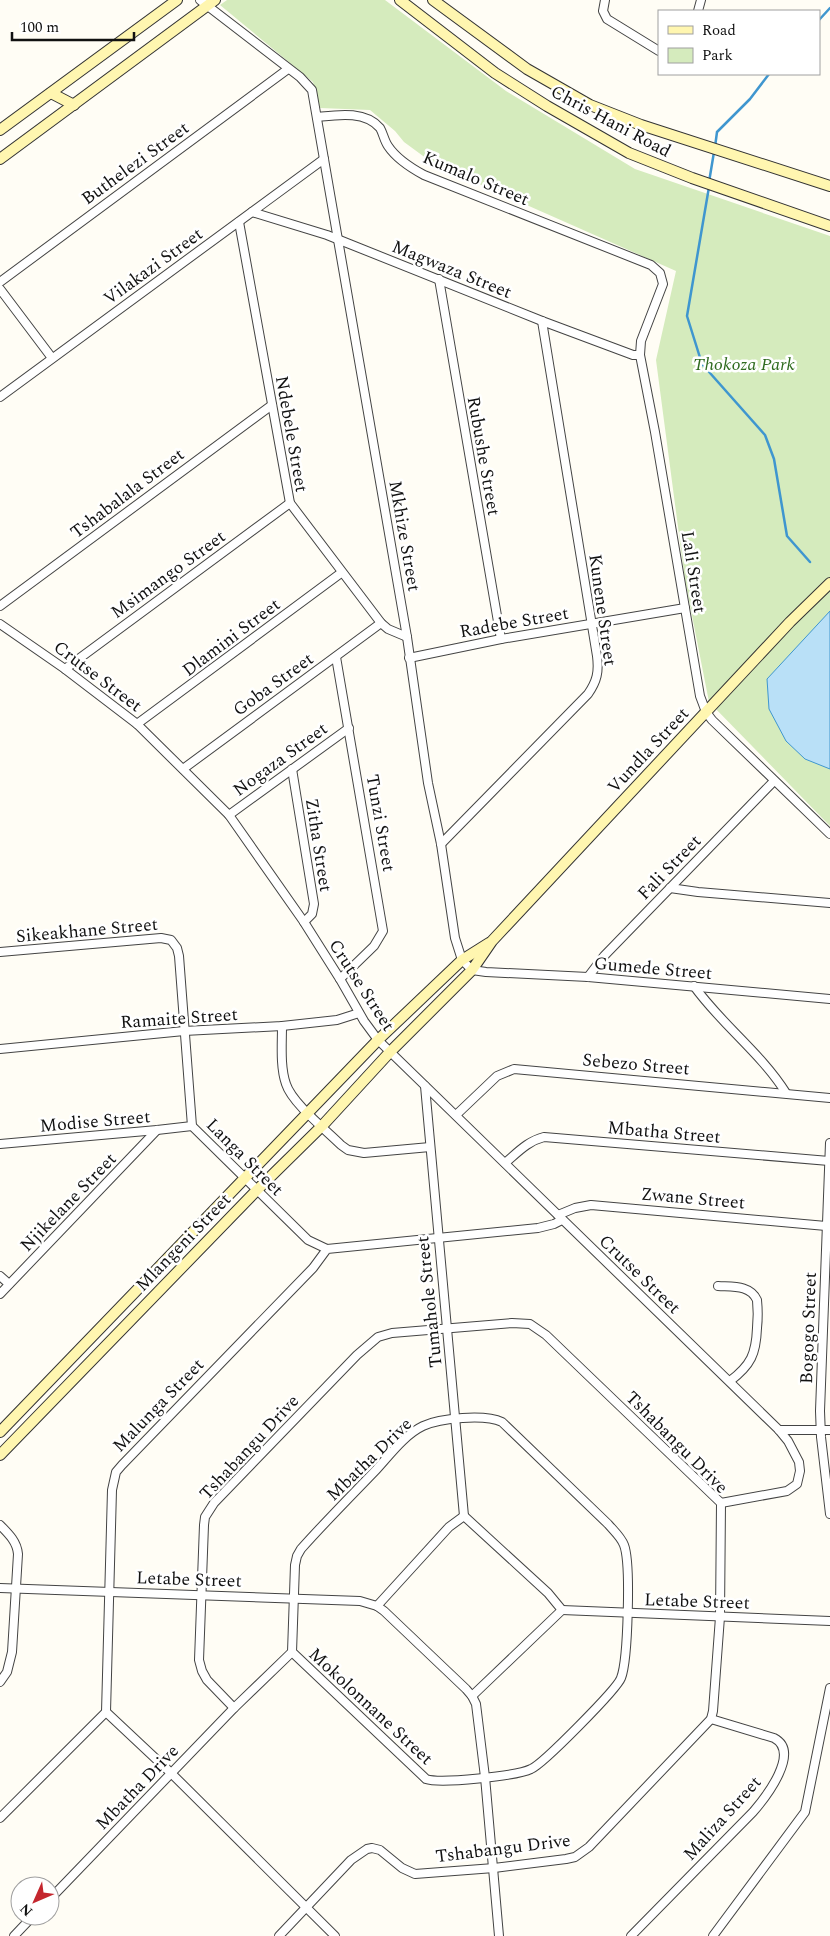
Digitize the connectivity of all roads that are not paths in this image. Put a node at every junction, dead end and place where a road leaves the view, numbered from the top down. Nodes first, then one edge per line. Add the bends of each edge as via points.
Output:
1 (177, 0) edge
2 (400, 0) edge
3 (433, 0) edge
4 (605, 0) edge
5 (208, 2) edge
6 (658, 50) edge
7 (288, 69) junction
8 (51, 93) junction
9 (74, 105) junction
10 (317, 117) junction
11 (0, 130) edge
12 (324, 159) junction
13 (0, 160) edge
14 (830, 186) edge
15 (252, 212) junction
16 (239, 222) junction
17 (830, 226) edge
18 (338, 240) junction
19 (658, 270) joint
20 (439, 279) junction
21 (0, 282) edge
22 (0, 289) edge
23 (542, 321) junction
24 (640, 355) junction
25 (52, 358) junction
26 (0, 397) edge
27 (272, 405) junction
28 (290, 503) junction
29 (342, 573) junction
30 (830, 583) edge
31 (0, 606) edge
32 (685, 608) junction
33 (381, 623) junction
34 (0, 624) edge
35 (591, 624) junction
36 (406, 637) junction
37 (501, 639) junction
38 (336, 657) junction
39 (409, 658) junction
40 (65, 669) junction
41 (706, 712) junction
42 (138, 724) junction
43 (349, 728) junction
44 (183, 769) junction
45 (292, 769) junction
46 (774, 781) junction
47 (229, 815) junction
48 (830, 834) edge
49 (441, 844) junction
50 (670, 888) junction
51 (830, 903) edge
52 (304, 922) junction
53 (492, 941) junction
54 (174, 943) joint
55 (0, 952) edge
56 (462, 960) junction
57 (472, 970) junction
58 (588, 977) junction
59 (340, 979) junction
60 (694, 986) junction
61 (830, 999) edge
62 (360, 1013) junction
63 (282, 1026) junction
64 (184, 1032) junction
65 (378, 1040) junction
66 (0, 1049) edge
67 (390, 1052) junction
68 (425, 1086) junction
69 (786, 1092) junction
70 (830, 1098) edge
71 (309, 1113) junction
72 (456, 1115) junction
73 (192, 1126) junction
74 (322, 1126) junction
75 (157, 1130) junction
76 (830, 1143) edge
77 (0, 1144) edge
78 (430, 1147) junction
79 (829, 1161) edge
80 (505, 1163) junction
81 (244, 1178) junction
82 (257, 1190) junction
83 (560, 1217) junction
84 (826, 1226) junction
85 (437, 1238) junction
86 (327, 1249) junction
87 (0, 1276) edge
88 (9, 1284) junction
89 (718, 1286) dead end
90 (0, 1294) edge
91 (446, 1329) junction
92 (826, 1366) edge
93 (730, 1381) junction
94 (456, 1420) junction
95 (778, 1430) junction
96 (820, 1430) junction
97 (830, 1430) edge
98 (0, 1432) edge
99 (0, 1455) edge
100 (721, 1503) junction
101 (830, 1514) edge
102 (464, 1516) junction
103 (0, 1525) edge
104 (0, 1588) edge
105 (16, 1588) junction
106 (108, 1591) junction
107 (201, 1595) junction
108 (293, 1598) junction
109 (377, 1606) junction
110 (562, 1610) junction
111 (628, 1613) junction
112 (720, 1617) junction
113 (830, 1621) edge
114 (292, 1652) junction
115 (0, 1682) edge
116 (830, 1688) edge
117 (472, 1696) junction
118 (234, 1708) junction
119 (106, 1712) junction
120 (711, 1719) junction
121 (171, 1773) junction
122 (485, 1778) junction
123 (430, 1780) joint
124 (0, 1818) edge
125 (494, 1868) junction
126 (60, 1889) edge
127 (307, 1907) junction
128 (24, 1926) edge
129 (14, 1936) edge
130 (279, 1936) edge
131 (336, 1936) edge
132 (499, 1936) edge
133 (631, 1936) edge
134 (713, 1936) edge

1 - 8 street
2 - 17 street, Chris Hani Road via 495,73 630,153
3 - 14 street, Chris Hani Road via 502,52 552,84 610,114
4 - 6 street via 603,11 607,19
5 - 7 street
5 - 9 street
7 - 10 street via 312,90
7 - 21 street, Buthelezi Street
8 - 9 street
8 - 11 street
9 - 13 street
10 - 12 street, Mkhize Street
10 - 19 street, Kumalo Street via 343,114 367,120 380,129 388,147 424,175
12 - 15 street, Vilakazi Street
12 - 18 street, Mkhize Street
15 - 16 street, Vilakazi Street
15 - 18 street, Magwaza Street
16 - 25 street, Vilakazi Street
16 - 27 street, Ndebele Street
18 - 20 street, Magwaza Street
18 - 36 street, Mkhize Street
19 - 24 street, Lali Street via 663,284 641,341
20 - 23 street, Magwaza Street
20 - 37 street, Rubushe Street
22 - 25 street
23 - 24 street, Magwaza Street
23 - 35 street, Kunene Street
24 - 32 street, Lali Street
25 - 26 street, Vilakazi Street
27 - 28 street, Ndebele Street
27 - 31 street, Tshabalala Street
28 - 29 street, Ndebele Street
28 - 40 street, Msimango Street
29 - 33 street, Ndebele Street
29 - 42 street, Dlamini Street
30 - 41 street, Vundla Street
32 - 35 street, Radebe Street
32 - 41 street, Lali Street via 697,686
33 - 36 street, Ndebele Street
33 - 38 street, Goba Street
34 - 40 street, Crutse Street
35 - 37 street, Radebe Street
35 - 49 street, Kunene Street via 598,667 594,685
36 - 39 street, Mkhize Street
37 - 39 street, Radebe Street
38 - 43 street, Tunzi Street
38 - 44 street, Goba Street
39 - 49 street, Mkhize Street
40 - 42 street, Crutse Street
41 - 46 street, Lali Street
41 - 53 street, Vundla Street
42 - 44 street, Crutse Street
43 - 45 street, Nogaza Street
43 - 59 street, Tunzi Street via 383,931 374,946
44 - 47 street, Crutse Street
45 - 47 street, Nogaza Street
45 - 52 street, Zitha Street via 314,904 312,914
46 - 48 street, Lali Street
46 - 50 street, Fali Street
47 - 52 street, Crutse Street
49 - 56 street, Mkhize Street via 455,938
50 - 51 street
50 - 58 street, Fali Street
52 - 59 street, Crutse Street
53 - 56 street, Vundla Street
53 - 57 street, Vundla Street
54 - 55 street, Sikeakhane Street via 168,938 161,938
54 - 64 street, Langa Street via 179,956
56 - 57 street
56 - 65 street, Vundla Street
57 - 58 street, Gumede Street
57 - 67 street, Vundla Street
58 - 60 street, Gumede Street
59 - 62 street, Crutse Street
60 - 61 street, Gumede Street
60 - 69 street
62 - 63 street, Ramaite Street via 337,1020
62 - 65 street, Crutse Street
63 - 64 street, Ramaite Street
63 - 71 street via 286,1084
64 - 66 street, Ramaite Street
64 - 73 street, Langa Street
65 - 67 street, Crutse Street
65 - 71 street, Mlangeni Street
67 - 68 street, Crutse Street
67 - 74 street, Mlangeni Street
68 - 72 street, Crutse Street
68 - 78 street, Tumahole Street
69 - 70 street, Sebezo Street
69 - 72 street, Sebezo Street via 514,1069 497,1076
71 - 74 street
71 - 81 street, Mlangeni Street
72 - 80 street, Crutse Street
73 - 75 street, Modise Street
73 - 81 street, Langa Street
74 - 78 street via 341,1145 356,1153
74 - 82 street, Mlangeni Street
75 - 77 street, Modise Street
75 - 88 street, Njikelane Street
76 - 79 street, Bogogo Street
78 - 85 street, Tumahole Street
79 - 80 street, Mbatha Street via 544,1137 534,1139
79 - 84 street, Bogogo Street
80 - 83 street, Crutse Street
81 - 82 street, Langa Street
81 - 98 street, Mlangeni Street
82 - 86 street, Langa Street via 308,1240
82 - 99 street, Mlangeni Street
83 - 84 street, Zwane Street via 574,1208 591,1205
83 - 85 street via 554,1224 538,1228
83 - 93 street, Crutse Street
84 - 92 street, Bogogo Street
85 - 86 street
85 - 91 street, Tumahole Street
86 - 106 street, Malunga Street via 313,1268 116,1472 112,1490
87 - 88 street
88 - 90 street, Njikelane Street
89 - 93 street via 746,1289 757,1300 754,1353
91 - 94 street, Tumahole Street
91 - 100 street, Tshabangu Drive via 522,1322 538,1328
91 - 107 street, Tshabangu Drive via 392,1333 368,1344 214,1503 204,1525
92 - 96 street, Bogogo Street
93 - 95 street, Crutse Street
94 - 102 street, Tumahole Street
94 - 108 street, Mbatha Drive via 431,1423 411,1435 308,1541 297,1556
94 - 111 street, Mbatha Drive via 485,1417 502,1422 608,1524 624,1543
95 - 96 street
95 - 100 street, Crutse Street via 799,1462 797,1484 787,1490
96 - 97 street
96 - 101 street, Bogogo Street
100 - 112 street, Tshabangu Drive
102 - 109 street via 448,1527
102 - 110 street via 548,1592
103 - 105 street via 18,1547
104 - 105 street, Letabe Street
105 - 106 street, Letabe Street
105 - 115 street via 12,1652 7,1672
106 - 107 street, Letabe Street
106 - 119 street, Malunga Street
107 - 108 street, Letabe Street
107 - 118 street, Tshabangu Drive via 199,1648 202,1671 213,1688
108 - 109 street, Letabe Street via 360,1601
108 - 114 street, Mbatha Drive
109 - 117 street
110 - 111 street, Letabe Street
110 - 117 street
111 - 112 street, Letabe Street
111 - 122 street, Mbatha Drive via 622,1677 611,1693 536,1766 523,1772
112 - 113 street, Letabe Street
112 - 120 street, Tshabangu Drive
114 - 118 street, Mbatha Drive
114 - 123 street, Mokolonnane Street
116 - 134 street via 805,1812
117 - 122 street
118 - 121 street, Mbatha Drive
119 - 121 street
119 - 124 street
120 - 125 street, Tshabangu Drive via 582,1852 566,1859
120 - 133 street, Maliza Street via 774,1738 783,1746 784,1756 779,1772 757,1808
121 - 126 street, Mbatha Drive
121 - 127 street
122 - 123 street, Mbatha Drive
122 - 125 street
125 - 127 street, Tshabangu Drive via 415,1874 372,1848 356,1856
125 - 132 street
127 - 130 street, Tshabangu Drive
127 - 131 street
128 - 129 street

